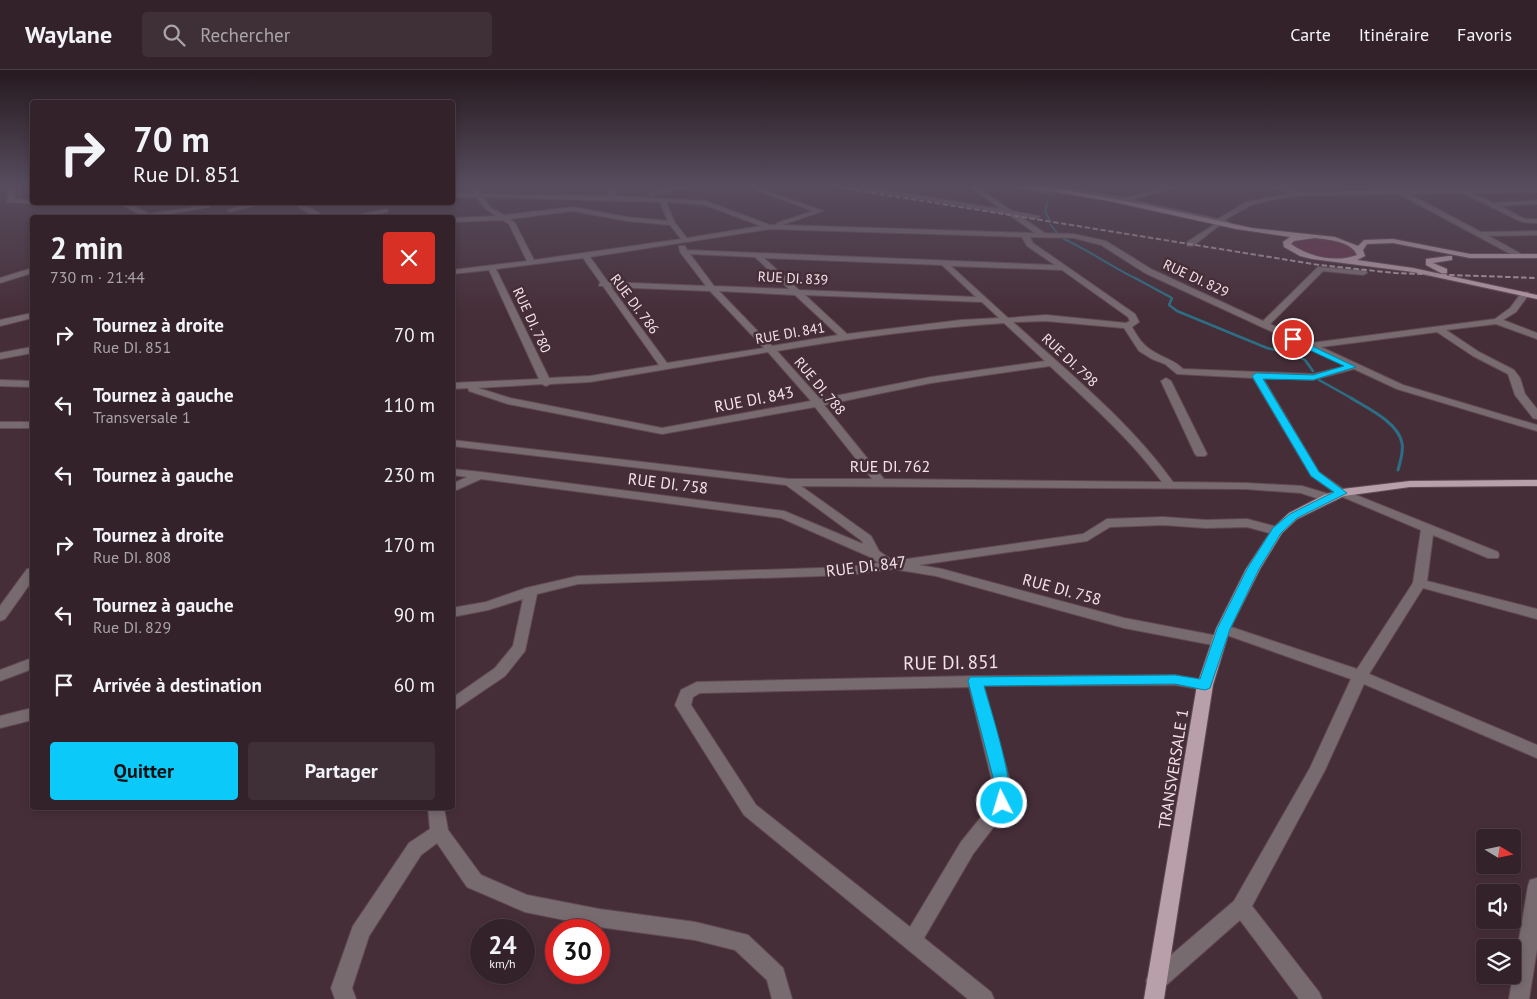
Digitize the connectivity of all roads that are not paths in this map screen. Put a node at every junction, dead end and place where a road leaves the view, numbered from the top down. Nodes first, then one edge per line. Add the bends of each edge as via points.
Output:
1 (515, 228) edge
2 (675, 228) edge
3 (762, 228) edge
4 (808, 228) edge
5 (1033, 228) edge
6 (1212, 228) edge
7 (1236, 228) edge
8 (1246, 228) edge
9 (1467, 228) edge
10 (1537, 233) edge
11 (1479, 234) junction
12 (1043, 235) junction
13 (1025, 236) junction
14 (1312, 237) junction
15 (1328, 238) junction
16 (682, 242) junction
17 (1190, 244) dead end
18 (1292, 250) junction
19 (1360, 251) junction
20 (684, 252) junction
21 (585, 256) junction
22 (758, 256) junction
23 (1521, 256) junction
24 (1537, 256) edge
25 (1503, 257) junction
26 (1337, 260) junction
27 (455, 263) edge
28 (532, 263) junction
29 (945, 264) junction
30 (492, 268) junction
31 (1062, 268) junction
32 (473, 270) junction
33 (30, 272) edge
34 (455, 272) edge
35 (1363, 273) dead end
36 (1456, 276) junction
37 (30, 280) edge
38 (0, 281) edge
39 (602, 284) junction
40 (710, 287) junction
41 (795, 292) junction
42 (1525, 294) junction
43 (1537, 295) edge
44 (983, 300) junction
45 (30, 316) edge
46 (1007, 320) junction
47 (1497, 321) junction
48 (0, 323) edge
49 (1130, 325) junction
50 (1264, 325) junction
51 (1437, 328) junction
52 (1537, 336) edge
53 (844, 337) junction
54 (1308, 346) junction
55 (30, 350) edge
56 (771, 350) junction
57 (0, 356) edge
58 (1052, 362) junction
59 (665, 367) junction
60 (1352, 367) junction
61 (1256, 376) junction
62 (1166, 381) dead end
63 (0, 383) edge
64 (546, 383) junction
65 (30, 384) edge
66 (455, 386) edge
67 (465, 386) junction
68 (818, 402) junction
69 (1537, 416) edge
70 (0, 425) edge
71 (30, 425) edge
72 (1537, 428) edge
73 (455, 443) edge
74 (1200, 454) dead end
75 (455, 472) edge
76 (481, 475) junction
77 (789, 482) junction
78 (880, 482) junction
79 (1537, 483) edge
80 (1169, 484) junction
81 (455, 488) edge
82 (1335, 495) junction
83 (1427, 529) junction
84 (1277, 531) junction
85 (873, 553) junction
86 (1493, 555) dead end
87 (889, 564) junction
88 (30, 575) edge
89 (1420, 583) junction
90 (531, 591) junction
91 (455, 612) edge
92 (1537, 614) edge
93 (0, 616) edge
94 (1221, 635) junction
95 (30, 664) edge
96 (0, 676) edge
97 (1360, 676) junction
98 (975, 681) junction
99 (1205, 685) junction
100 (455, 704) edge
101 (30, 714) edge
102 (0, 722) edge
103 (1537, 752) edge
104 (436, 810) edge
105 (439, 832) junction
106 (1537, 886) edge
107 (1241, 908) junction
108 (912, 941) junction
109 (1156, 981) junction
110 (1519, 998) edge
111 (346, 999) edge
112 (782, 999) edge
113 (984, 999) edge
114 (1154, 999) edge
115 (1312, 999) edge

1 - 28 street
2 - 16 street, RUE DI. 788
3 - 16 street
4 - 13 street, RUE DI. 829
5 - 12 street
6 - 17 street
7 - 18 main road
8 - 14 main road
9 - 11 street
10 - 11 street
11 - 23 street
12 - 13 street, RUE DI. 829
12 - 50 street, RUE DI. 829 via 1074,236 1103,243 1148,271
13 - 31 street via 1030,244
14 - 15 main road
14 - 18 main road via 1287,242
15 - 19 main road
15 - 25 main road via 1391,239 1455,253
16 - 20 street, RUE DI. 788
16 - 21 street
18 - 26 main road via 1311,257
19 - 25 main road via 1364,242 1384,240 1460,255
19 - 26 main road via 1356,258
19 - 36 main road
20 - 22 street
20 - 40 street, RUE DI. 788
21 - 28 street
21 - 39 street, RUE DI. 786
22 - 29 street
22 - 41 street
23 - 24 main road
23 - 25 main road
25 - 36 main road via 1429,261 1434,267
26 - 42 main road via 1385,264
27 - 32 street
28 - 30 street
29 - 31 street
29 - 44 street, RUE DI. 798
30 - 32 street
30 - 64 street, RUE DI. 780
31 - 49 street via 1132,316 1135,322
32 - 34 street
33 - 38 street
35 - 50 street via 1321,269
36 - 43 main road
37 - 38 street
39 - 40 street, RUE DI. 839
39 - 59 street, RUE DI. 786
40 - 41 street, RUE DI. 839
40 - 56 street, RUE DI. 788
41 - 44 street, RUE DI. 839
41 - 53 street
42 - 43 main road
42 - 47 street via 1513,310
44 - 46 street, RUE DI. 798
45 - 48 street
46 - 49 street, RUE DI. 841 via 1071,319
46 - 53 street, RUE DI. 841
46 - 58 street, RUE DI. 798
47 - 51 street
47 - 52 street
49 - 61 street via 1137,344 1150,355 1170,361 1180,372
50 - 54 street, RUE DI. 829
51 - 54 street
51 - 69 street via 1511,372 1520,395
53 - 56 street, RUE DI. 841
54 - 60 street, RUE DI. 829
55 - 57 street
56 - 59 street, RUE DI. 841
56 - 68 street, RUE DI. 788
58 - 68 street, RUE DI. 843 via 931,380
58 - 80 street, RUE DI. 798 via 1147,454
59 - 64 street, RUE DI. 841
60 - 61 street via 1313,378
60 - 72 street, RUE DI. 829 via 1400,387
61 - 82 street via 1315,474
62 - 74 street
63 - 65 street
64 - 67 street, RUE DI. 841
66 - 67 street, RUE DI. 841
67 - 68 street, RUE DI. 843 via 508,401 662,432
68 - 78 street, RUE DI. 788
70 - 71 street
73 - 77 street, RUE DI. 762
75 - 76 street, RUE DI. 758
76 - 81 street
76 - 85 street, RUE DI. 758 via 784,516
77 - 78 street, RUE DI. 762
77 - 85 street, RUE DI. 758 via 867,539
78 - 80 street, RUE DI. 762
79 - 82 main road, TRANSVERSALE 1 via 1410,484
80 - 82 street, RUE DI. 762 via 1302,490
82 - 83 street
82 - 84 main road, TRANSVERSALE 1 via 1294,516
83 - 86 street
83 - 89 street
84 - 87 street, RUE DI. 847 via 1247,523 1107,523 1087,536
84 - 94 main road, TRANSVERSALE 1 via 1253,569
85 - 87 street, RUE DI. 758
87 - 90 street, RUE DI. 847 via 849,571 578,580
87 - 94 street, RUE DI. 758 via 937,572 1124,623
88 - 93 street
89 - 92 street
89 - 97 street
90 - 91 street, RUE DI. 847 via 488,606
90 - 100 street via 520,646 500,672
94 - 97 street, RUE DI. 758
94 - 99 main road, TRANSVERSALE 1
95 - 96 street
97 - 103 street, RUE DI. 758
97 - 107 street via 1317,770
98 - 99 street, RUE DI. 851 via 1175,680
98 - 108 street via 1001,781 1002,803 967,848
98 - 108 street, RUE DI. 851 via 697,688 686,694 683,705 750,810
99 - 109 main road, TRANSVERSALE 1
101 - 102 street
104 - 105 street
105 - 111 street via 415,849 360,932 341,988
105 - 112 street via 474,881 525,903 599,918 695,931 741,942 776,974
106 - 110 street
107 - 109 street
107 - 115 street
108 - 113 street
109 - 114 main road, TRANSVERSALE 1

